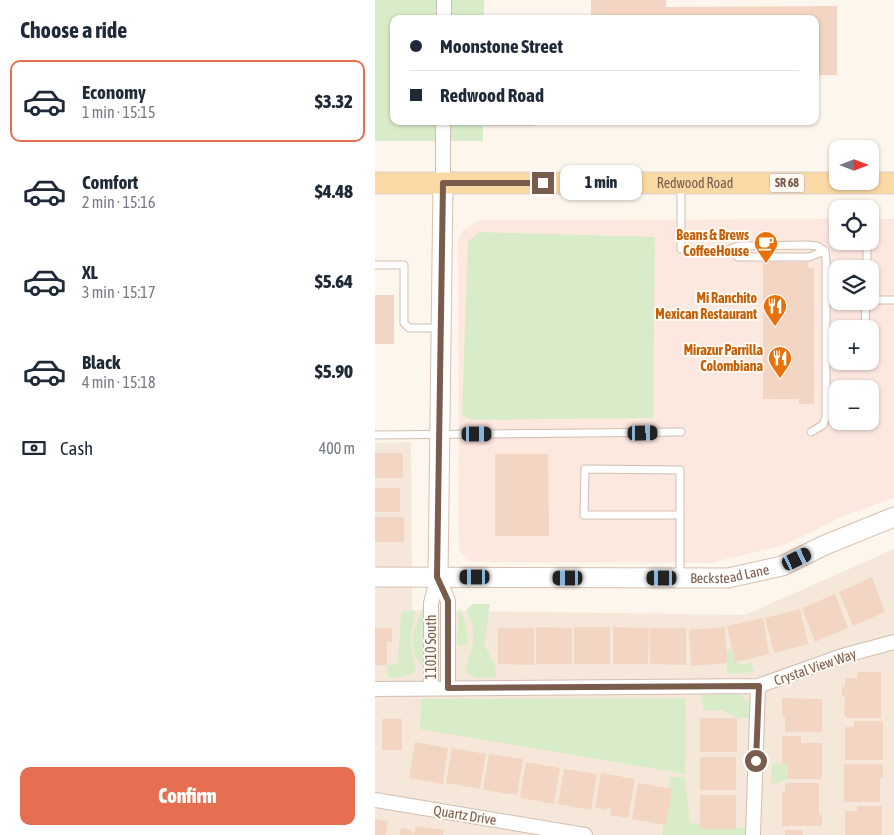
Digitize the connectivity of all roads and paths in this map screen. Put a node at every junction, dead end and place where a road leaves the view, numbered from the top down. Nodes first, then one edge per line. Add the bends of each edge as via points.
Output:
1 (444, 0) edge
2 (444, 15) edge
3 (443, 125) edge
4 (375, 183) edge
5 (443, 183) junction
6 (681, 183) junction
7 (894, 183) edge
8 (681, 249) dead end
9 (867, 250) dead end
10 (825, 251) junction
11 (867, 260) edge
12 (375, 265) edge
13 (879, 300) edge
14 (894, 300) edge
15 (441, 328) junction
16 (681, 432) dead end
17 (811, 432) dead end
18 (439, 434) junction
19 (375, 435) edge
20 (680, 515) junction
21 (894, 517) edge
22 (375, 577) edge
23 (437, 577) junction
24 (680, 578) junction
25 (894, 642) edge
26 (759, 686) junction
27 (431, 688) junction
28 (448, 688) junction
29 (375, 689) edge
30 (375, 800) edge
31 (585, 835) edge
32 (753, 835) edge

1 - 2 street
3 - 5 street
4 - 5 main road, Redwood Road / SR 68
5 - 6 main road, Redwood Road / SR 68
5 - 15 street, 11010 South
6 - 7 main road, Redwood Road / SR 68
6 - 8 lane
9 - 11 lane
10 - 10 lane via 807,245 738,246 730,249 738,257 809,257
10 - 17 lane via 826,417 823,425
12 - 15 lane via 404,265 404,323 409,328
13 - 14 lane
15 - 18 street, 11010 South
16 - 18 lane
18 - 19 lane
18 - 23 street, 11010 South
20 - 20 lane via 680,470 585,468 584,515
20 - 24 lane
21 - 24 street, Beckstead Lane via 782,566 728,578
22 - 23 street, Beckstead Lane
23 - 24 street, Beckstead Lane
23 - 27 street, 11010 South via 431,603
23 - 28 street, 11010 South via 448,601
25 - 26 street, Crystal View Way via 842,656
26 - 28 street, Crystal View Way
26 - 32 street
27 - 28 street, Crystal View Way
27 - 29 street, Crystal View Way
30 - 31 street, Quartz Drive

